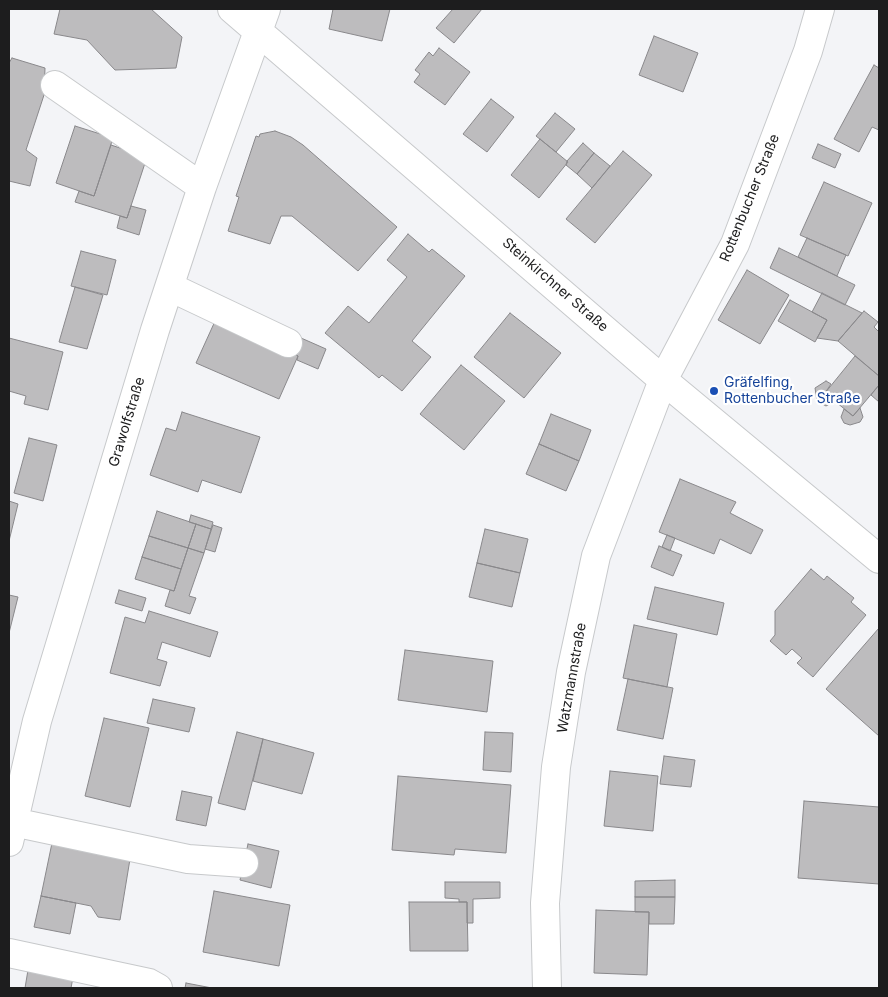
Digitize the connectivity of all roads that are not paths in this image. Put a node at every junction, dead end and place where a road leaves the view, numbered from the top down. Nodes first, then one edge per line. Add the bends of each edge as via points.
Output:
1 (232, 9) edge
2 (820, 9) edge
3 (261, 20) edge
4 (55, 85) dead end
5 (202, 187) junction
6 (170, 287) junction
7 (288, 343) dead end
8 (663, 380) junction
9 (879, 559) edge
10 (11, 832) edge
11 (244, 863) dead end
12 (9, 953) edge
13 (158, 988) edge
14 (547, 988) edge

1 - 3 street, Steinkirchner Straße
2 - 8 street, Rottenbucher Straße via 808,51 734,244
3 - 5 street, Grawolfstraße
3 - 8 street, Steinkirchner Straße
4 - 5 street
5 - 6 street, Grawolfstraße
6 - 7 street
6 - 10 street, Grawolfstraße via 37,721
8 - 9 street, Steinkirchner Straße
8 - 14 street, Watzmannstraße via 596,556 571,672 556,768 545,903
10 - 11 street via 188,859
12 - 13 street via 149,983

